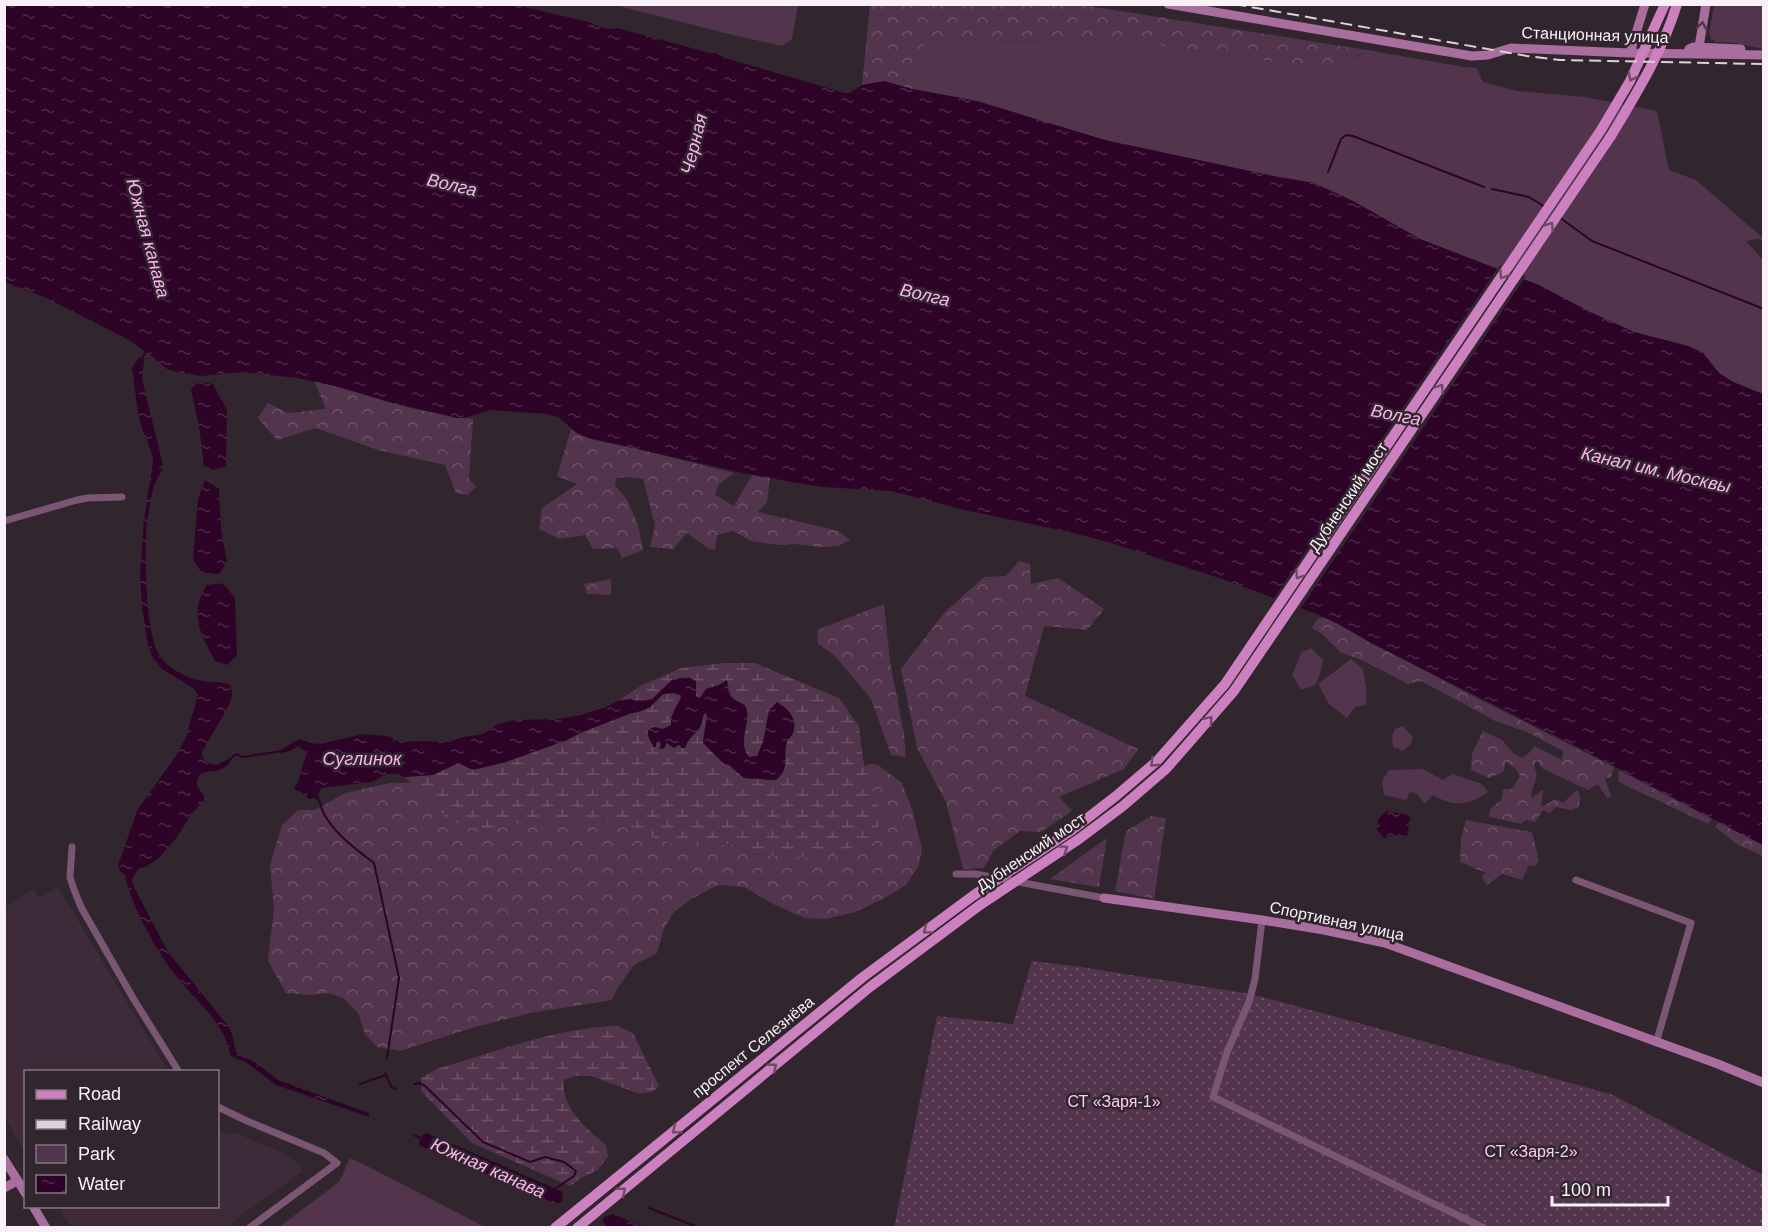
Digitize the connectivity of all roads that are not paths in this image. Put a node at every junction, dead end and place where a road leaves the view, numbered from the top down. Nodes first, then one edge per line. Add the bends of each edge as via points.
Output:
1 (1168, 4) edge
2 (1645, 4) edge
3 (1665, 4) edge
4 (1677, 4) edge
5 (1706, 4) edge
6 (1699, 47) junction
7 (1630, 52) junction
8 (1682, 53) junction
9 (1764, 53) edge
10 (122, 497) dead end
11 (4, 521) edge
12 (72, 847) dead end
13 (956, 874) dead end
14 (1576, 880) dead end
15 (974, 895) joint
16 (1104, 898) joint
17 (980, 905) joint
18 (1262, 920) junction
19 (1656, 1043) junction
20 (178, 1070) edge
21 (1764, 1083) edge
22 (219, 1107) edge
23 (6, 1163) edge
24 (17, 1180) junction
25 (4, 1188) edge
26 (24, 1191) edge
27 (34, 1208) edge
28 (581, 1226) edge
29 (46, 1227) edge
30 (249, 1227) edge
31 (555, 1227) edge
32 (1484, 1227) edge

1 - 7 main road, Станционная улица via 1472,56 1511,48
2 - 7 main road
3 -> 15 main road, Дубненский мост via 1630,81 1601,130 1225,684 1157,761 1116,796
17 -> 4 main road, Дубненский мост via 1123,806 1166,769 1234,690 1611,136 1641,86
6 -> 5 main road
6 - 8 main road, Станционная улица
6 - 9 main road, Станционная улица
7 - 8 main road, Станционная улица
8 - 9 main road, Станционная улица
10 - 11 street via 77,500
12 - 20 street via 70,877 81,907
13 - 16 street, Спортивная улица via 975,874
14 - 19 street via 1691,923
15 -> 31 main road, проспект Селезнёва via 863,977
16 - 18 main road, Спортивная улица
28 -> 17 main road, проспект Селезнёва via 870,987
18 - 19 main road, Спортивная улица via 1385,943
18 - 32 street via 1249,1002 1213,1096
19 - 21 main road, Спортивная улица
22 - 30 street via 324,1153 337,1163
23 - 24 main road
24 - 25 main road
24 - 26 main road
27 - 29 main road

